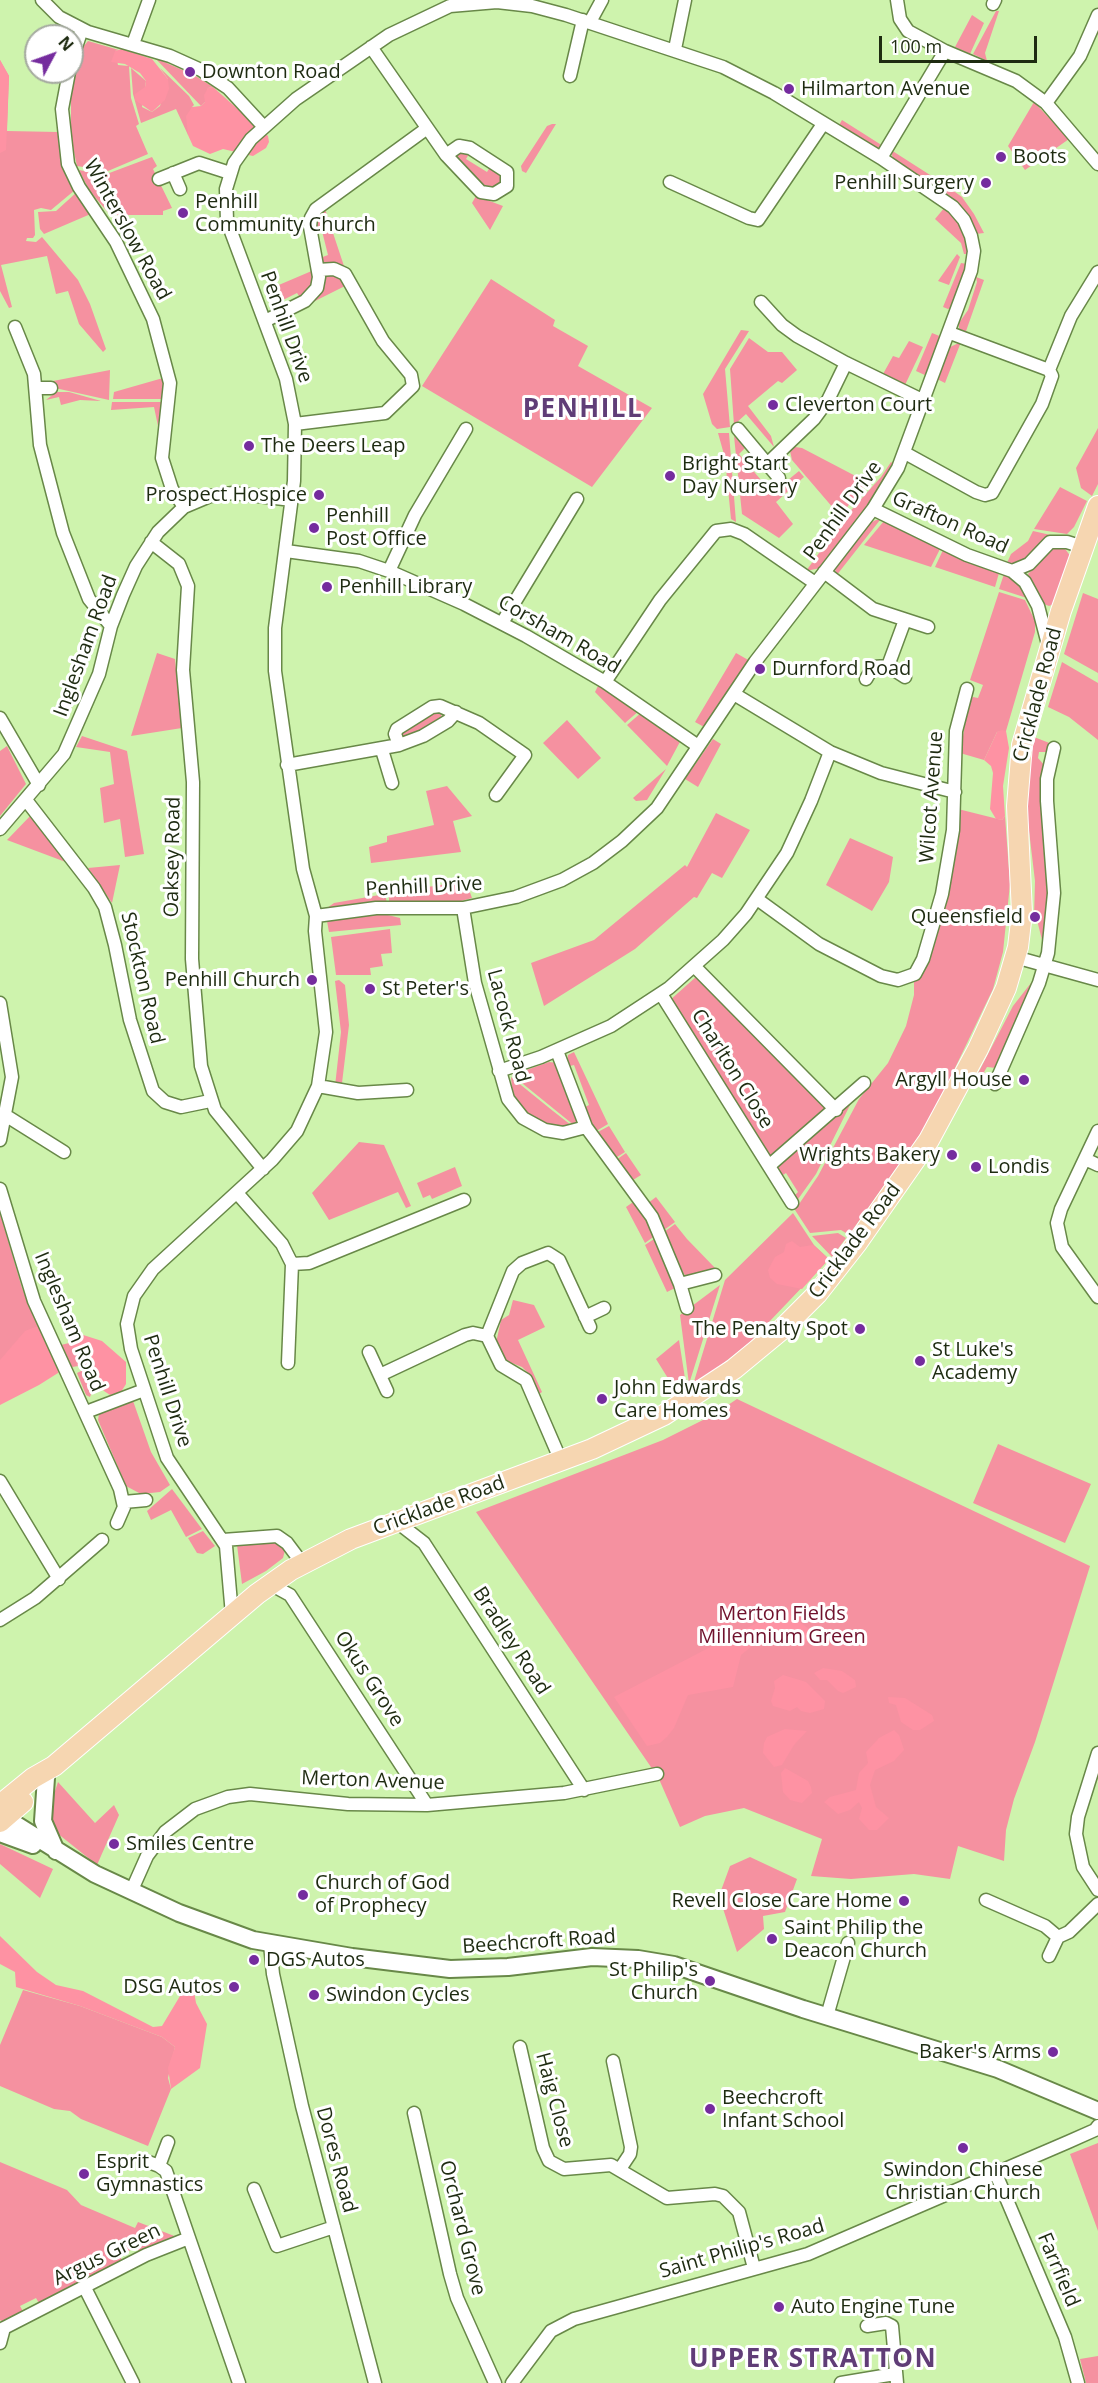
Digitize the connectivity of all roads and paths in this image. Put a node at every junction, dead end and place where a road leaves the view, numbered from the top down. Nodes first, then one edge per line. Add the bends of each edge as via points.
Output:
1 (42, 0) edge
2 (149, 0) edge
3 (602, 0) edge
4 (685, 0) edge
5 (897, 0) edge
6 (449, 3) edge
7 (1098, 15) edge
8 (587, 21) junction
9 (72, 24) edge
10 (84, 30) edge
11 (133, 44) junction
12 (371, 47) junction
13 (675, 49) junction
14 (945, 51) junction
15 (570, 76) dead end
16 (67, 84) edge
17 (1046, 103) junction
18 (823, 124) junction
19 (264, 127) junction
20 (426, 129) junction
21 (446, 155) junction
22 (881, 158) junction
23 (1098, 164) edge
24 (230, 172) junction
25 (172, 173) junction
26 (159, 179) dead end
27 (670, 182) dead end
28 (180, 189) dead end
29 (318, 270) junction
30 (1098, 272) edge
31 (1094, 286) edge
32 (760, 302) dead end
33 (265, 321) junction
34 (15, 327) dead end
35 (950, 333) junction
36 (846, 363) junction
37 (1049, 370) junction
38 (37, 388) junction
39 (51, 388) dead end
40 (924, 401) junction
41 (295, 424) junction
42 (466, 429) dead end
43 (738, 429) dead end
44 (905, 453) junction
45 (767, 464) junction
46 (778, 478) dead end
47 (577, 499) dead end
48 (292, 500) junction
49 (1098, 506) edge
50 (184, 507) junction
51 (873, 509) junction
52 (151, 542) junction
53 (1083, 547) junction
54 (286, 551) junction
55 (389, 571) junction
56 (1012, 571) junction
57 (824, 572) junction
58 (815, 583) junction
59 (1038, 606) junction
60 (1061, 611) junction
61 (905, 620) junction
62 (502, 623) junction
63 (111, 626) junction
64 (928, 627) dead end
65 (1049, 649) junction
66 (888, 666) junction
67 (905, 677) dead end
68 (866, 679) dead end
69 (605, 682) junction
70 (967, 689) dead end
71 (734, 694) junction
72 (456, 712) junction
73 (0, 718) edge
74 (399, 745) junction
75 (698, 746) junction
76 (382, 750) junction
77 (830, 752) junction
78 (1048, 754) dead end
79 (287, 765) junction
80 (392, 783) dead end
81 (39, 785) junction
82 (955, 792) junction
83 (496, 795) dead end
84 (26, 800) junction
85 (0, 829) edge
86 (757, 899) junction
87 (463, 908) junction
88 (316, 916) junction
89 (1015, 957) junction
90 (1045, 965) junction
91 (695, 967) junction
92 (1098, 980) edge
93 (661, 994) junction
94 (0, 1003) edge
95 (557, 1051) junction
96 (499, 1071) junction
97 (994, 1077) dead end
98 (864, 1083) dead end
99 (318, 1086) junction
100 (407, 1090) dead end
101 (210, 1101) junction
102 (836, 1110) junction
103 (5, 1115) junction
104 (586, 1127) junction
105 (1098, 1131) edge
106 (0, 1140) edge
107 (64, 1152) dead end
108 (1085, 1159) junction
109 (770, 1165) junction
110 (1098, 1165) edge
111 (263, 1169) junction
112 (0, 1190) edge
113 (237, 1193) junction
114 (464, 1200) dead end
115 (792, 1203) dead end
116 (292, 1264) junction
117 (716, 1275) dead end
118 (680, 1284) junction
119 (1098, 1297) edge
120 (604, 1308) dead end
121 (687, 1308) dead end
122 (487, 1336) junction
123 (369, 1352) dead end
124 (288, 1364) dead end
125 (380, 1374) junction
126 (144, 1390) junction
127 (387, 1391) dead end
128 (86, 1412) junction
129 (561, 1461) junction
130 (0, 1481) edge
131 (146, 1500) dead end
132 (124, 1502) junction
133 (397, 1522) junction
134 (117, 1523) dead end
135 (102, 1540) dead end
136 (223, 1540) junction
137 (302, 1563) junction
138 (59, 1579) junction
139 (270, 1584) junction
140 (232, 1615) junction
141 (0, 1620) edge
142 (1098, 1753) edge
143 (50, 1772) junction
144 (657, 1774) dead end
145 (584, 1790) junction
146 (427, 1805) junction
147 (1, 1820) edge
148 (54, 1851) junction
149 (1098, 1890) edge
150 (131, 1892) junction
151 (986, 1900) dead end
152 (1098, 1904) edge
153 (1058, 1937) junction
154 (270, 1944) junction
155 (848, 1944) dead end
156 (1049, 1956) dead end
157 (827, 2016) junction
158 (520, 2047) dead end
159 (613, 2061) dead end
160 (1098, 2111) edge
161 (414, 2113) dead end
162 (1098, 2126) edge
163 (168, 2142) dead end
164 (146, 2161) dead end
165 (159, 2166) junction
166 (620, 2169) junction
167 (996, 2174) junction
168 (254, 2189) dead end
169 (334, 2227) junction
170 (189, 2238) junction
171 (754, 2268) junction
172 (85, 2288) junction
173 (867, 2326) dead end
174 (2, 2328) edge
175 (0, 2343) edge
176 (896, 2379) edge
177 (133, 2383) edge
178 (239, 2383) edge
179 (375, 2383) edge
180 (495, 2383) edge
181 (512, 2383) edge
182 (841, 2383) edge
183 (1078, 2383) edge

1 - 9 street
2 - 11 street
3 - 8 street
4 - 13 street
5 - 14 street via 900,19 908,31
6 - 8 street, Penhill Drive via 516,4
6 - 12 street, Penhill Drive
7 - 17 street via 1080,56
8 - 13 street, Penhill Drive
8 - 15 street
10 - 11 street
11 - 19 street via 184,61 216,79
12 - 19 street, Penhill Drive via 300,96
12 - 20 street
13 - 18 street, Penhill Drive via 753,81
14 - 17 street via 1008,76
14 - 22 street
16 - 50 street, Winterslow Road via 62,109 68,164 116,242 153,319 170,383 162,458 172,489
17 - 23 street
18 - 22 street, Penhill Drive
18 - 27 street via 758,220
19 - 24 street, Penhill Drive via 242,148
20 - 21 street
20 - 29 street via 316,209 310,227
21 - 21 street via 459,146 470,148 507,172 507,186 494,194 481,192
22 - 35 street, Penhill Drive via 949,203 969,229 974,251 971,271
24 - 25 street via 199,163
24 - 33 street, Penhill Drive via 225,200 227,221
25 - 26 street
25 - 28 street
29 - 33 street via 319,282 310,297
29 - 41 street via 342,271 383,342 411,375 412,389 385,413
30 - 31 street
31 - 37 street via 1067,325
32 - 36 street via 772,324
33 - 41 street, Penhill Drive via 290,389
34 - 38 street via 32,365
35 - 37 street
35 - 40 street, Penhill Drive
36 - 40 street
36 - 45 street via 814,419
37 - 44 street via 1052,376 1047,394 992,493 976,492
38 - 39 street
38 - 63 street via 40,445 58,517 81,582 95,608
40 - 44 street, Penhill Drive
41 - 48 street, Penhill Drive
42 - 55 street via 418,508
43 - 45 street
44 - 51 street, Penhill Drive
45 - 46 street
47 - 62 street
48 - 50 street, Inglesham Road via 222,494
48 - 54 street, Penhill Drive
49 - 53 main road, Cricklade Road
50 - 52 street, Inglesham Road
51 - 56 street, Grafton Road via 967,555
51 - 57 street, Penhill Drive
52 - 63 street, Inglesham Road via 131,577
52 - 101 street, Oaksey Road via 179,564 188,586 183,670 195,827 193,966 200,1056
53 - 56 street, Grafton Road via 1050,542 1029,564
53 - 60 main road, Cricklade Road
54 - 55 street, Corsham Road via 359,561
54 - 79 street, Penhill Drive via 274,653
55 - 62 street, Corsham Road
56 - 59 street, Grafton Road via 1025,582
57 - 58 street, Penhill Drive
57 - 61 street via 873,609
58 - 69 street via 744,534 731,529 716,531 660,600
58 - 71 street, Penhill Drive
59 - 60 street
59 - 65 street, Grafton Road
60 - 65 main road, Cricklade Road
61 - 64 street
61 - 66 street
62 - 69 street, Corsham Road
63 - 81 street, Inglesham Road via 99,674 75,731 60,762
65 - 89 main road, Cricklade Road via 1020,760 1017,806 1023,896
66 - 67 street
66 - 68 street via 873,667
69 - 75 street, Corsham Road
70 - 82 street, Wilcot Avenue via 956,731
71 - 75 street, Penhill Drive
71 - 77 street
72 - 74 street via 423,736
72 - 74 street via 432,707 397,729
72 - 83 street via 525,755
73 - 81 street
74 - 76 street
75 - 87 street, Penhill Drive via 657,808 593,863 529,893 499,903
76 - 79 street
76 - 80 street
77 - 82 street via 881,773
77 - 86 street via 795,837
78 - 90 street, Cricklade Road via 1047,801 1054,894
79 - 88 street, Penhill Drive via 303,869
81 - 84 street, Inglesham Road
82 - 86 street, Wilcot Avenue via 950,854 935,924 920,967 908,978 881,976 838,954
84 - 85 street, Inglesham Road
84 - 101 street, Stockton Road via 105,908 133,1032 153,1091 165,1102 181,1107
86 - 91 street
87 - 88 street, Penhill Drive via 376,908
87 - 96 street, Lacock Road via 475,983
88 - 99 street, Penhill Drive via 326,1022
89 - 90 street
89 - 129 main road, Cricklade Road via 990,1025 929,1140 817,1293 771,1340 700,1394 640,1428
90 - 92 street
90 - 97 street, Cricklade Road
91 - 93 street
91 - 102 street, Charlton Close
93 - 95 street via 611,1026
93 - 109 street, Charlton Close
94 - 103 street via 12,1077
95 - 96 street
95 - 104 street
96 - 104 street, Lacock Road via 508,1099 528,1122 563,1133
98 - 102 street, Charlton Close
99 - 100 street via 358,1093
99 - 111 street, Penhill Drive via 297,1131
101 - 111 street, Oaksey Road
102 - 109 street, Charlton Close
103 - 106 street
103 - 107 street
104 - 118 street via 646,1206
105 - 108 street
108 - 110 street
108 - 119 street via 1061,1209 1057,1230 1062,1247
109 - 115 street, Charlton Close
111 - 113 street, Penhill Drive
112 - 128 street, Inglesham Road via 27,1285
113 - 116 street via 282,1244
113 - 126 street, Penhill Drive via 159,1262 134,1296 127,1331
114 - 116 street via 309,1263
116 - 124 street
117 - 118 street
118 - 121 street
120 - 122 street via 587,1322 559,1260 544,1254 513,1271
122 - 125 street via 465,1335
122 - 129 street via 501,1365 526,1380
123 - 125 street
125 - 127 street
126 - 128 street, Inglesham Road
126 - 136 street, Penhill Drive via 167,1458
128 - 132 street
129 - 133 main road, Cricklade Road
130 - 138 street
131 - 132 street
132 - 134 street
133 - 137 main road, Cricklade Road
133 - 145 street, Bradley Road via 424,1543
135 - 138 street
136 - 137 street via 278,1536
136 - 140 street, Penhill Drive via 229,1560
137 - 139 main road, Cricklade Road
138 - 141 street
139 - 140 main road, Cricklade Road
139 - 146 street, Okus Grove via 290,1595
140 - 143 main road, Cricklade Road
142 - 149 street via 1076,1834 1083,1867
143 - 147 main road, Cricklade Road via 33,1778
143 - 148 main road via 44,1821
144 - 145 street, Merton Avenue
145 - 146 street, Merton Avenue
146 - 150 street, Merton Avenue via 348,1804 250,1794 215,1800 187,1814 165,1832 147,1856
147 - 148 main road, Beechcroft Road via 15,1824
148 - 150 main road, Beechcroft Road
150 - 154 main road, Beechcroft Road via 214,1927
151 - 153 street via 1045,1926
152 - 153 street via 1069,1932
153 - 156 street
154 - 157 main road, Beechcroft Road via 450,1969 592,1957 638,1959 685,1968
154 - 169 street, Dores Road via 288,2044
155 - 157 street
157 - 160 main road, Beechcroft Road via 989,2066
158 - 166 street, Haig Close via 549,2161 564,2169 604,2164
159 - 166 street via 631,2147
161 - 180 street, Orchard Grove via 453,2282
162 - 167 street, Saint Philip's Road
163 - 165 street
164 - 165 street
165 - 170 street, Argus Green via 166,2171
166 - 171 street, Haig Close via 667,2198 715,2194 729,2200 743,2220
167 - 171 street, Saint Philip's Road via 808,2254
167 - 183 street, Farrfield via 1065,2337
168 - 169 street via 277,2246
169 - 179 street, Dores Road
170 - 172 street, Argus Green via 146,2255
170 - 178 street
171 - 181 street, Saint Philip's Road via 574,2319 551,2331
172 - 174 street, Argus Green
172 - 177 street
173 - 176 street via 892,2326
174 - 175 street
176 - 182 street

